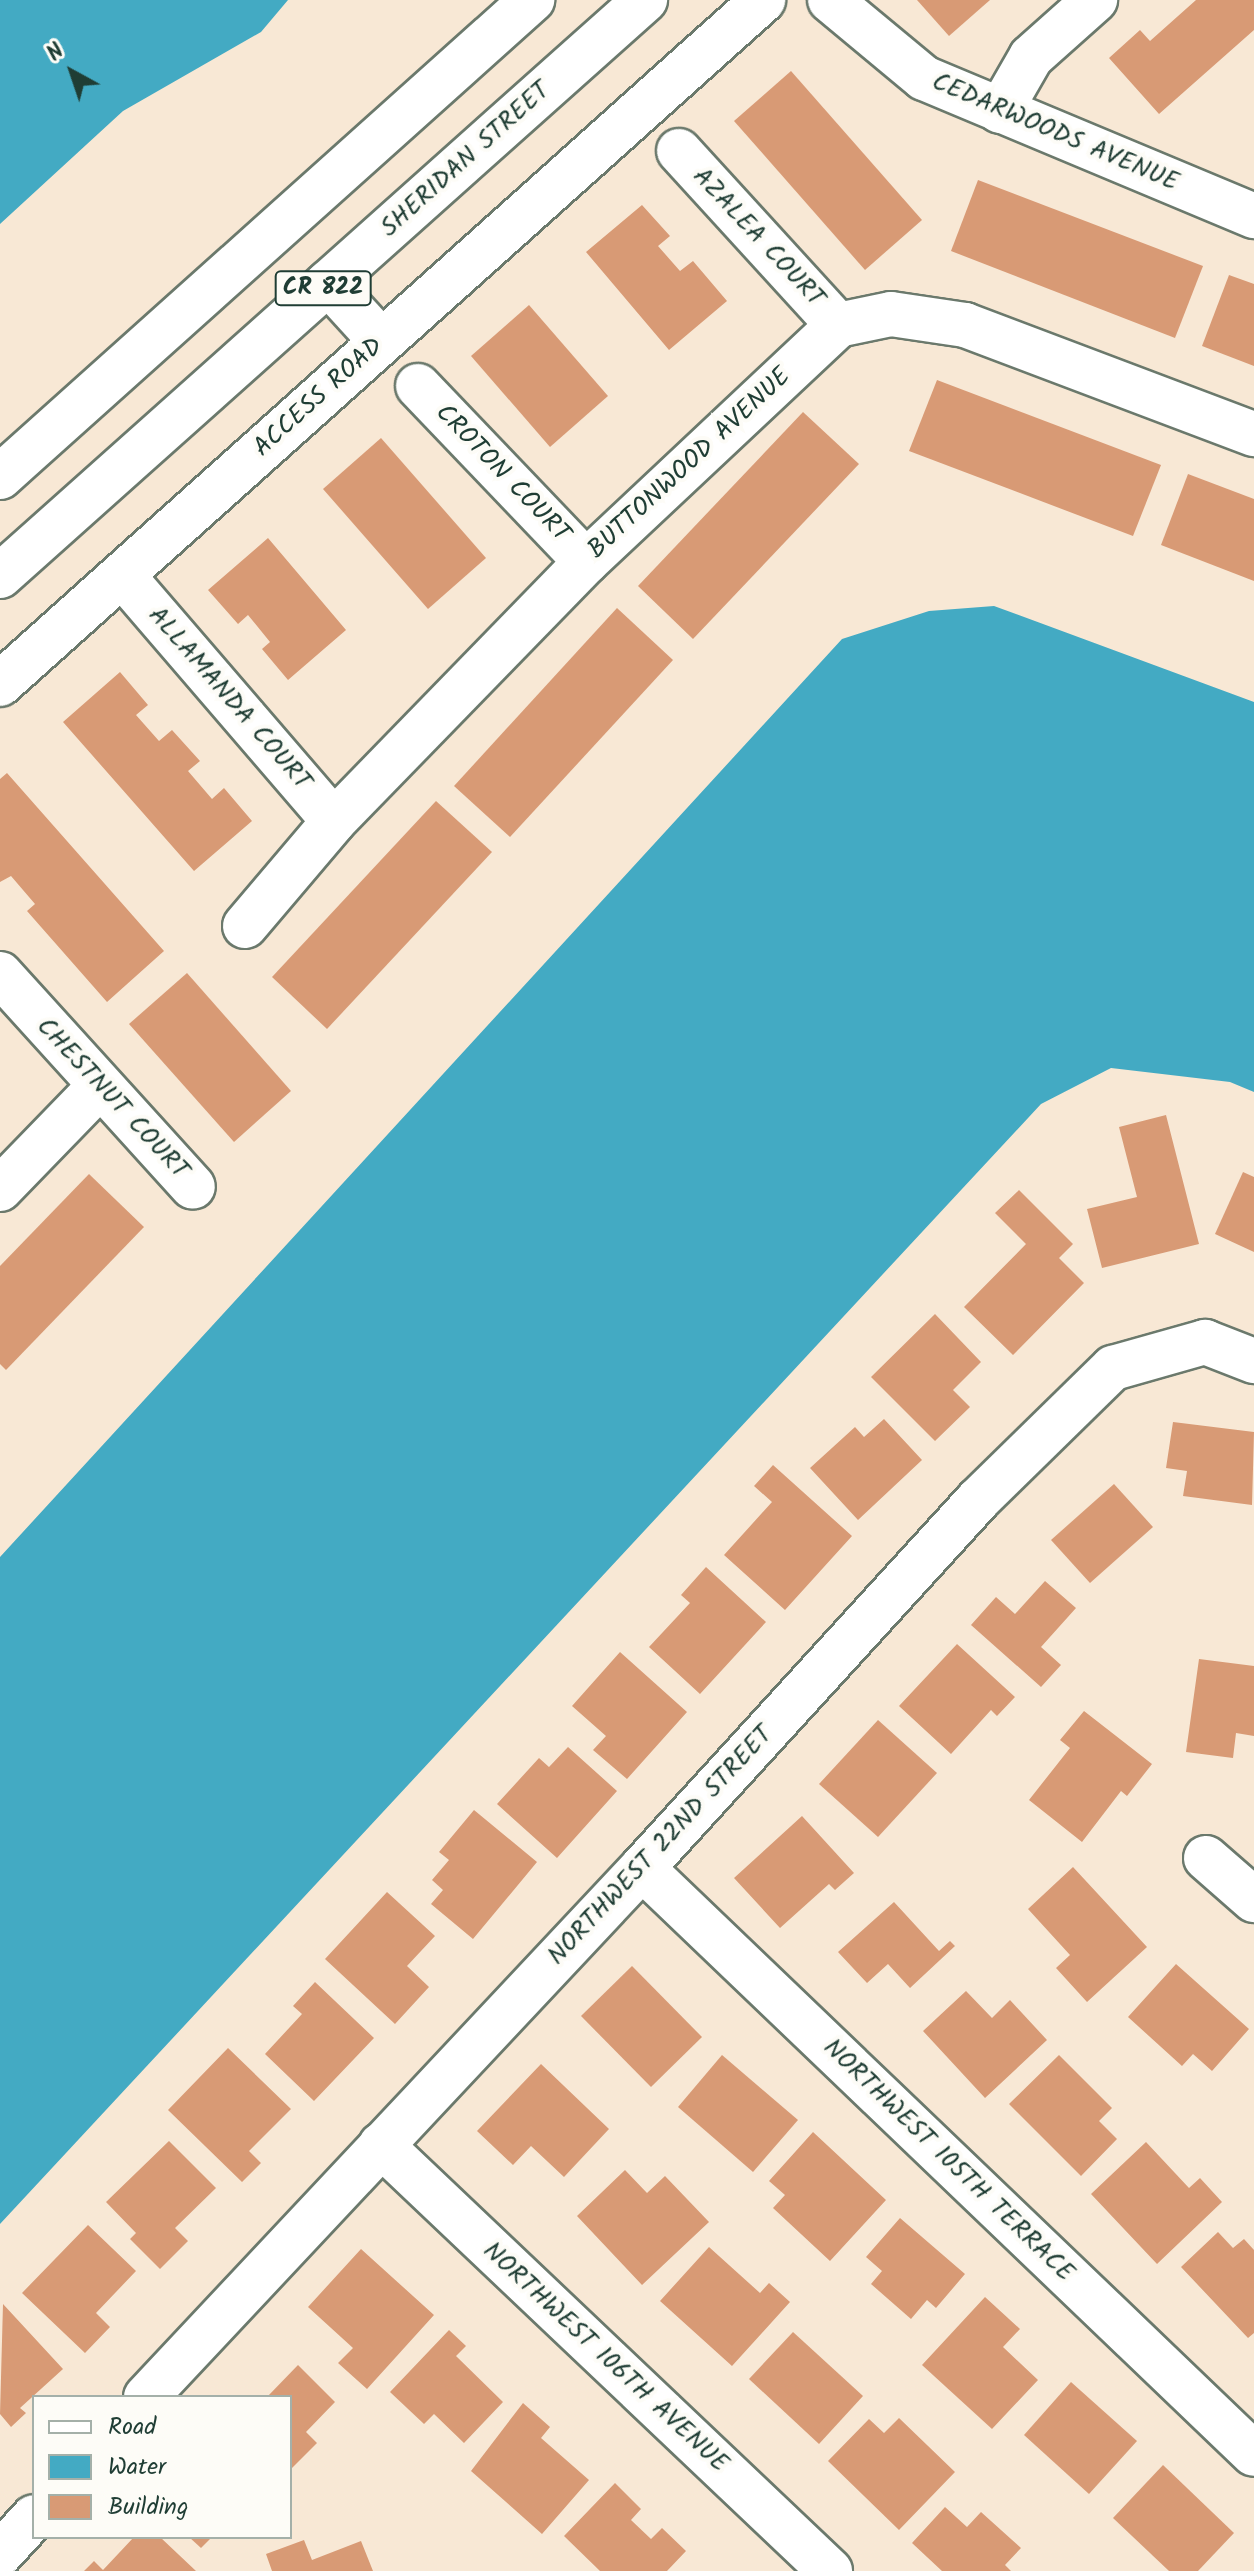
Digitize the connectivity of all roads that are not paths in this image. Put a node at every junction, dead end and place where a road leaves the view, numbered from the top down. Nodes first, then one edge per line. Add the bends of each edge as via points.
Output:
1 (532, 0) edge
2 (645, 0) edge
3 (763, 0) edge
4 (830, 0) edge
5 (1095, 0) edge
6 (1000, 111) junction
7 (679, 151) dead end
8 (1254, 216) edge
9 (328, 283) junction
10 (838, 325) junction
11 (381, 341) junction
12 (418, 386) dead end
13 (1254, 434) edge
14 (0, 477) edge
15 (586, 562) junction
16 (0, 576) edge
17 (123, 576) junction
18 (0, 684) edge
19 (334, 821) junction
20 (245, 926) dead end
21 (0, 974) edge
22 (98, 1088) junction
23 (193, 1187) dead end
24 (0, 1189) edge
25 (1254, 1361) edge
26 (1206, 1858) dead end
27 (642, 1868) junction
28 (1254, 1900) edge
29 (381, 2145) junction
30 (148, 2395) edge
31 (1254, 2454) edge
32 (32, 2519) edge
33 (0, 2554) edge
34 (830, 2571) edge

1 - 14 street, CR 822
2 - 9 street, SHERIDAN STREET / CR 822
3 - 11 street, ACCESS ROAD
4 - 6 street, CEDARWOODS AVENUE via 924,78
5 - 6 street via 1031,57
6 - 8 street, CEDARWOODS AVENUE
7 - 10 street, AZALEA COURT
9 - 11 street
9 - 16 street, SHERIDAN STREET / CR 822
10 - 13 street via 891,314 965,325
10 - 15 street, BUTTONWOOD AVENUE
11 - 17 street, ACCESS ROAD
12 - 15 street, CROTON COURT
15 - 19 street, BUTTONWOOD AVENUE
17 - 18 street, ACCESS ROAD
17 - 19 street, ALLAMANDA COURT
19 - 20 street, BUTTONWOOD AVENUE
21 - 22 street, CHESTNUT COURT
22 - 23 street, CHESTNUT COURT
22 - 24 street
25 - 27 street, NORTHWEST 22ND STREET via 1205,1342 1113,1368 978,1500
26 - 28 street
27 - 29 street, NORTHWEST 22ND STREET
27 - 31 street, NORTHWEST 105TH TERRACE
29 - 30 street, NORTHWEST 22ND STREET
29 - 34 street, NORTHWEST 106TH AVENUE
32 - 33 street

